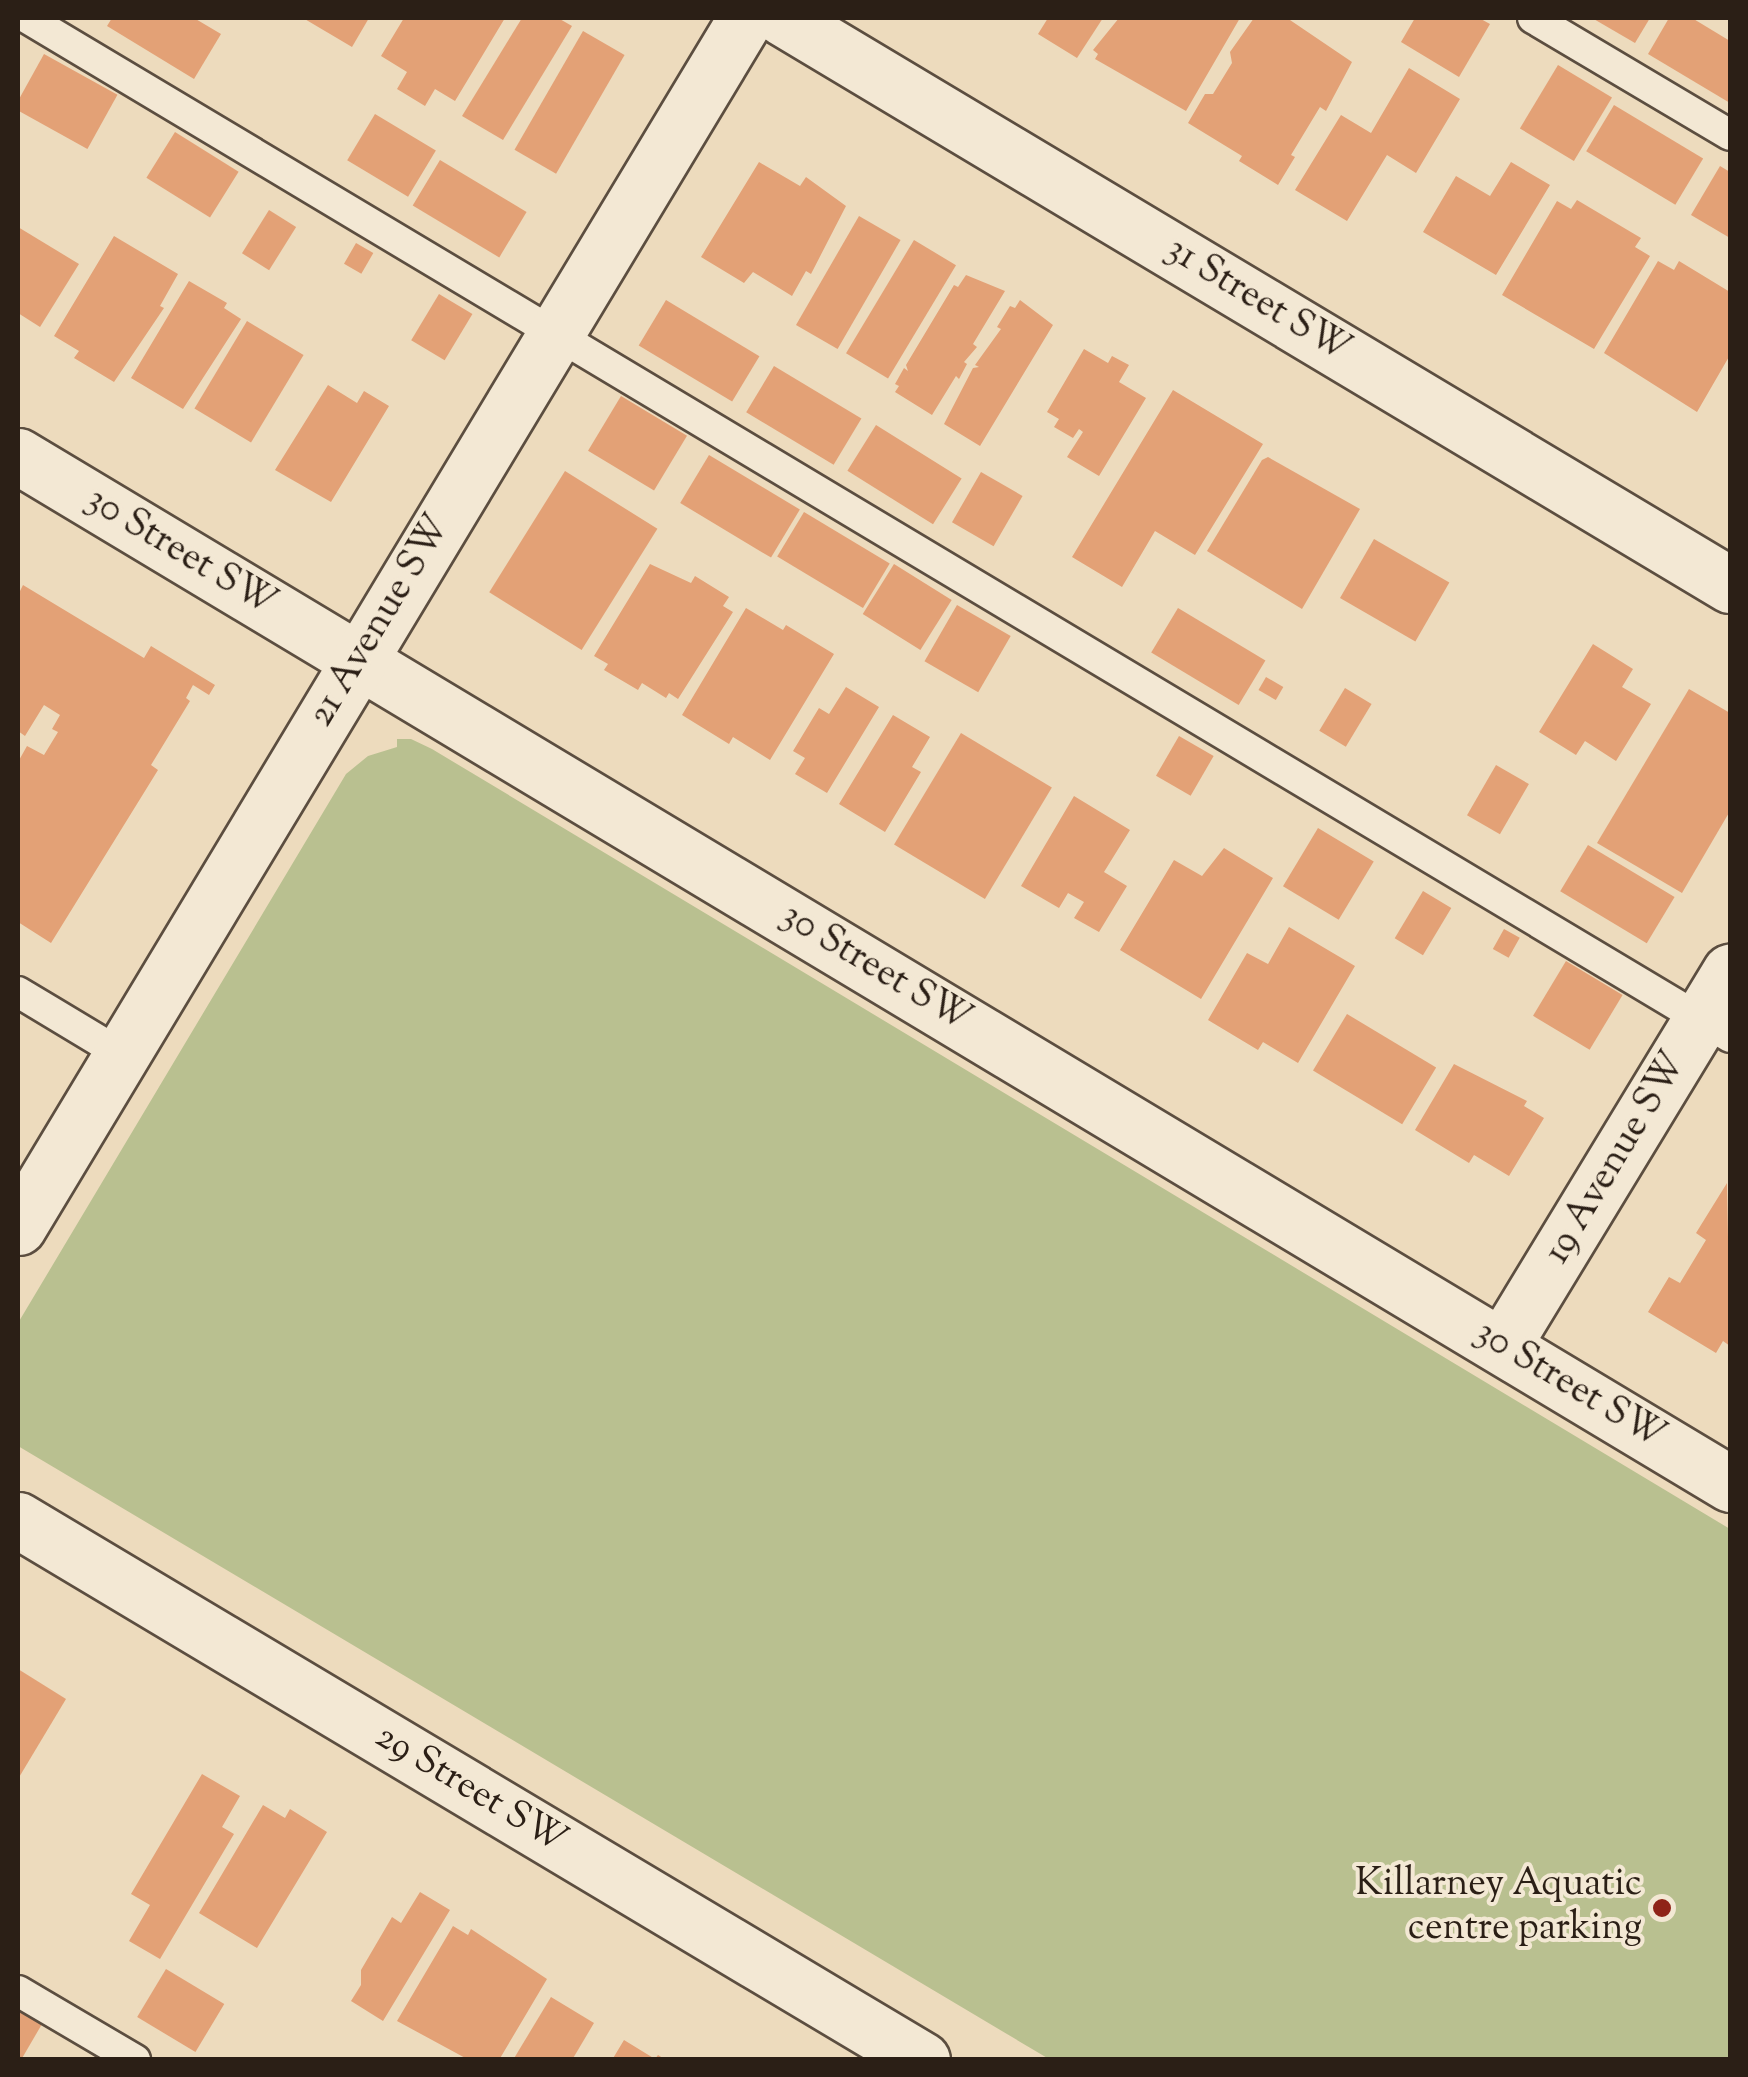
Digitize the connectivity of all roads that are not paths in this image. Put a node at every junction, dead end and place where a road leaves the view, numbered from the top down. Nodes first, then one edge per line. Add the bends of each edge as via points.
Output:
1 (27, 18) edge
2 (746, 18) edge
3 (783, 18) edge
4 (1533, 18) edge
5 (1730, 135) edge
6 (553, 334) junction
7 (18, 456) edge
8 (1730, 585) edge
9 (358, 660) junction
10 (1730, 972) edge
11 (18, 992) edge
12 (1716, 1028) edge
13 (121, 1054) junction
14 (18, 1227) edge
15 (1503, 1345) junction
16 (1730, 1484) edge
17 (18, 1520) edge
18 (18, 1990) edge
19 (135, 2060) edge
20 (922, 2060) edge

1 - 6 lane
2 - 6 street, 21 Avenue SW
3 - 8 street, 31 Street SW
4 - 5 lane
6 - 9 street, 21 Avenue SW
6 - 12 lane
7 - 9 street, 30 Street SW
9 - 13 street, 21 Avenue SW
9 - 15 street, 30 Street SW
10 - 12 street, 19 Avenue SW
11 - 13 lane
12 - 15 street, 19 Avenue SW
13 - 14 street, 21 Avenue SW
15 - 16 street, 30 Street SW
17 - 20 street, 29 Street SW
18 - 19 lane

